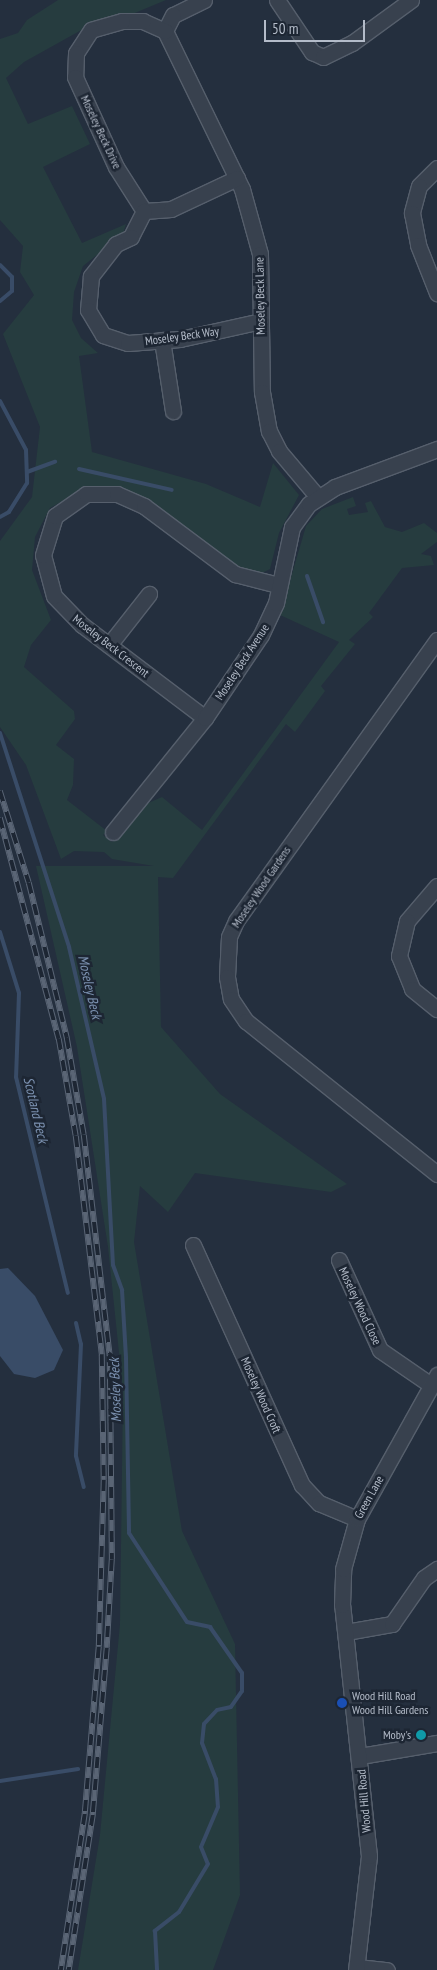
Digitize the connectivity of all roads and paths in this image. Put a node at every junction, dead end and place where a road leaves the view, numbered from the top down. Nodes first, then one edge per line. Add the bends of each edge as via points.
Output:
1 (204, 0) edge
2 (276, 0) edge
3 (411, 0) edge
4 (166, 31) junction
5 (437, 168) edge
6 (237, 178) junction
7 (144, 211) junction
8 (437, 293) edge
9 (261, 321) junction
10 (162, 340) junction
11 (173, 411) dead end
12 (437, 449) edge
13 (317, 496) junction
14 (278, 585) junction
15 (149, 594) dead end
16 (437, 640) edge
17 (109, 645) junction
18 (205, 718) junction
19 (112, 832) dead end
20 (437, 886) edge
21 (437, 1009) edge
22 (437, 1174) edge
23 (193, 1245) dead end
24 (339, 1260) dead end
25 (434, 1380) edge
26 (357, 1520) junction
27 (437, 1570) edge
28 (346, 1632) junction
29 (437, 1743) edge
30 (360, 1756) junction
31 (356, 1969) edge
32 (387, 1970) edge

1 - 4 street via 173,15
2 - 3 street via 312,52 323,57 352,43
4 - 6 street, Moseley Beck Lane
4 - 7 street, Moseley Beck Drive via 143,21 122,21 91,30 76,53 75,76 116,167
5 - 8 street via 419,186 412,213 418,245
6 - 7 street via 171,209
6 - 9 street, Moseley Beck Lane via 260,254
7 - 10 street, Moseley Beck Way via 131,237 116,244 91,276 88,310 103,335 128,343
9 - 10 street, Moseley Beck Way
9 - 13 street, Moseley Beck Lane via 262,392 269,431 279,451
10 - 11 street
12 - 13 street, Moseley Beck Avenue
13 - 14 street, Moseley Beck Avenue via 292,527
14 - 17 street, Moseley Beck Crescent via 235,574 131,499 102,492 86,494 55,516 45,540 44,569 63,608
14 - 18 street, Moseley Beck Avenue via 270,619
15 - 17 street
16 - 22 street, Moseley Wood Gardens via 236,921 229,937 227,977 231,999 246,1021
17 - 18 street, Moseley Beck Crescent
18 - 19 street, Moseley Beck Avenue
20 - 21 street via 408,921 399,956 412,989
23 - 26 street, Moseley Wood Croft via 302,1485 319,1503
24 - 25 street, Moseley Wood Close via 380,1350
25 - 26 street, Green Lane
26 - 28 street, Green Lane via 343,1569
27 - 28 street via 424,1578 392,1624
28 - 30 street, Wood Hill Road
29 - 30 street
30 - 31 street, Wood Hill Road via 369,1874
31 - 32 street

